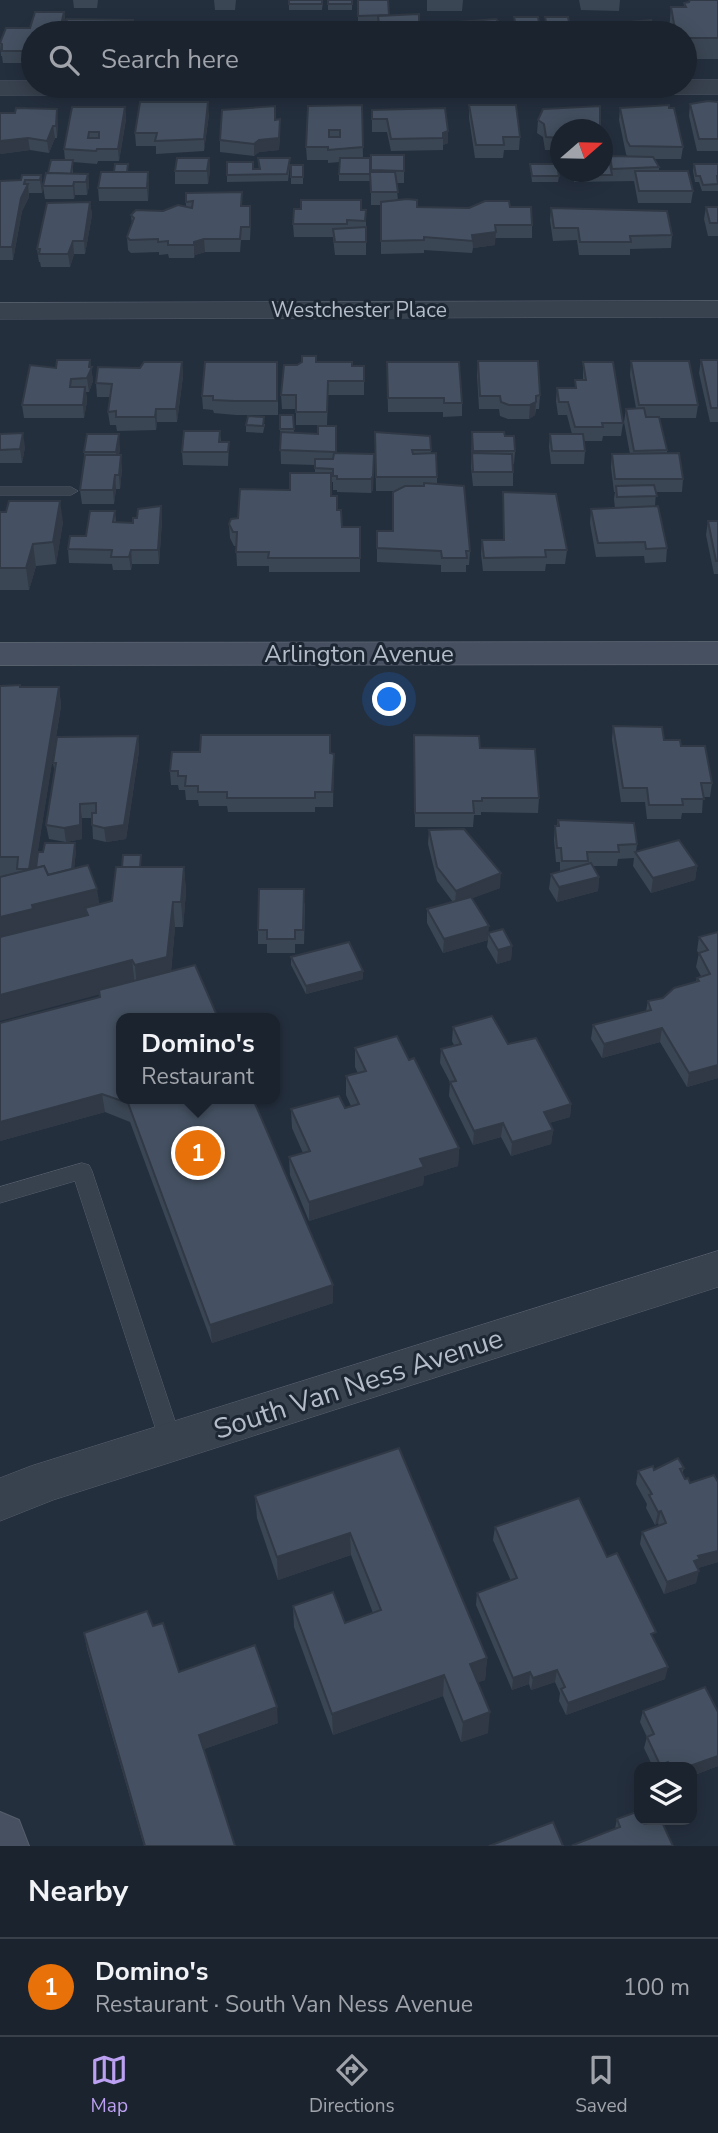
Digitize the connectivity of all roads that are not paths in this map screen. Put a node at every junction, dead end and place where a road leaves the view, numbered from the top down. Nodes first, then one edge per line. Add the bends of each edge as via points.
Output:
1 (697, 87) edge
2 (718, 87) edge
3 (0, 88) edge
4 (21, 88) edge
5 (718, 309) edge
6 (0, 311) edge
7 (0, 491) edge
8 (71, 491) dead end
9 (718, 653) edge
10 (0, 654) edge
11 (0, 1195) edge
12 (718, 1269) edge
13 (171, 1442) junction
14 (0, 1500) edge
15 (0, 1839) edge
16 (2, 1846) edge

1 - 2 street
3 - 4 street
5 - 6 street, Westchester Place
7 - 8 lane
9 - 10 main road, Arlington Avenue
11 - 13 lane via 82,1171
12 - 13 street, South Van Ness Avenue
13 - 14 street, South Van Ness Avenue
15 - 16 main road

